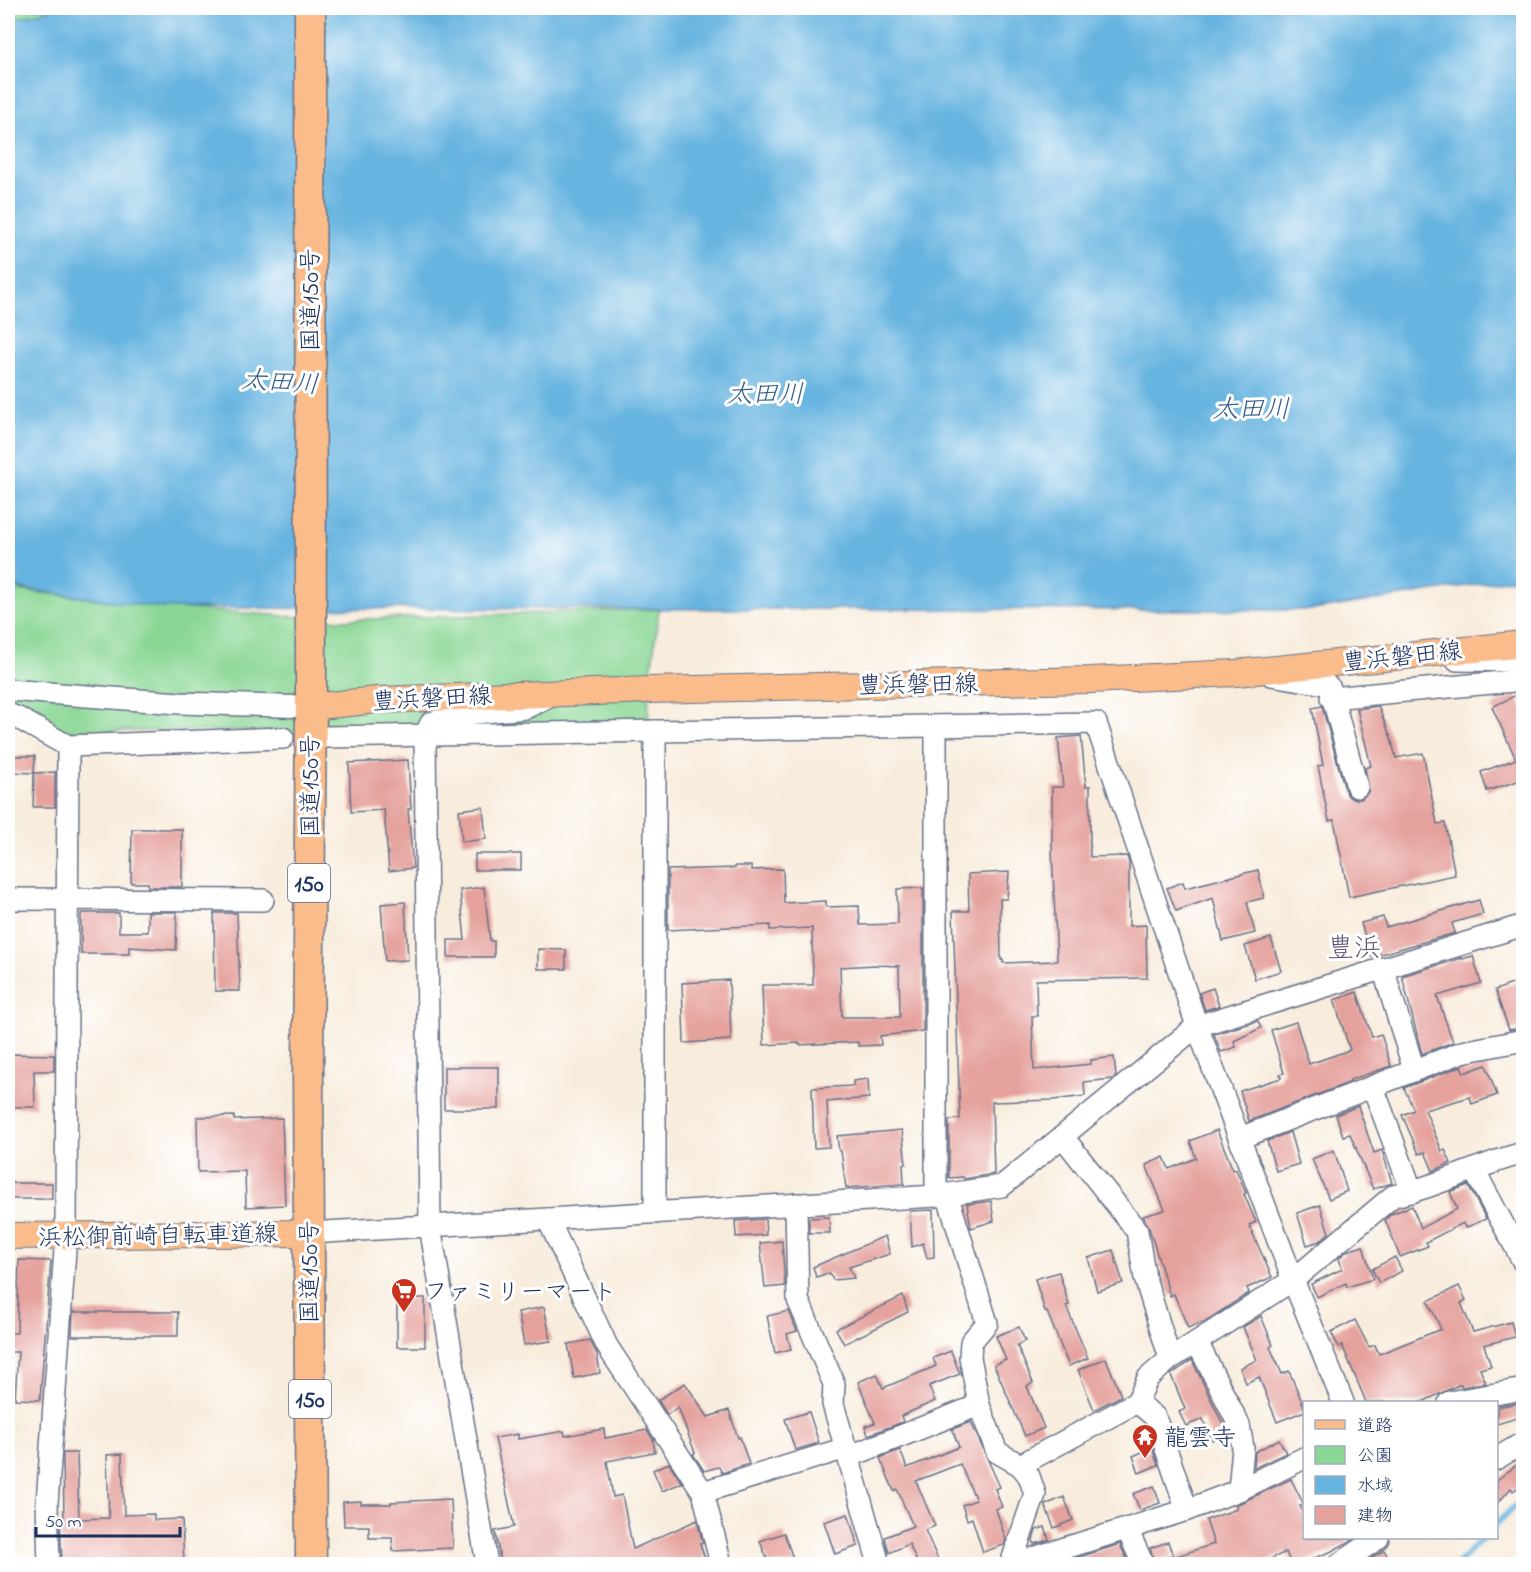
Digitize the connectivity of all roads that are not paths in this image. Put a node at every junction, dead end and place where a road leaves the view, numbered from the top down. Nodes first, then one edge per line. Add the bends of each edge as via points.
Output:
1 (309, 8) edge
2 (1524, 644) edge
3 (1433, 653) junction
4 (1524, 661) edge
5 (1249, 671) junction
6 (1524, 680) edge
7 (8, 690) edge
8 (557, 693) junction
9 (1331, 698) junction
10 (311, 701) junction
11 (8, 714) edge
12 (936, 726) junction
13 (655, 731) junction
14 (425, 735) junction
15 (325, 737) dead end
16 (283, 738) dead end
17 (68, 746) junction
18 (1357, 787) dead end
19 (67, 898) junction
20 (8, 899) edge
21 (263, 900) dead end
22 (1524, 925) edge
23 (1383, 968) junction
24 (1197, 1026) junction
25 (1524, 1040) edge
26 (1414, 1070) junction
27 (1373, 1087) junction
28 (1063, 1137) junction
29 (1240, 1138) junction
30 (1524, 1153) edge
31 (1474, 1170) junction
32 (1412, 1192) junction
33 (941, 1195) junction
34 (796, 1204) junction
35 (655, 1213) junction
36 (549, 1219) junction
37 (430, 1226) junction
38 (309, 1233) junction
39 (8, 1236) edge
40 (66, 1236) junction
41 (1524, 1263) edge
42 (1293, 1280) junction
43 (1197, 1342) junction
44 (1170, 1359) junction
45 (1524, 1389) edge
46 (1343, 1401) edge
47 (1455, 1401) edge
48 (1137, 1402) junction
49 (979, 1405) junction
50 (1524, 1442) edge
51 (847, 1453) junction
52 (1498, 1458) edge
53 (1303, 1459) edge
54 (1020, 1465) junction
55 (1239, 1490) junction
56 (703, 1492) junction
57 (1188, 1510) junction
58 (1127, 1529) junction
59 (1377, 1539) edge
60 (49, 1564) edge
61 (311, 1564) edge
62 (487, 1564) edge
63 (721, 1564) edge
64 (879, 1564) edge
65 (1013, 1564) edge
66 (1143, 1564) edge
67 (1340, 1564) edge

1 - 10 highway, 国道150号 / 150
2 - 3 main road, 豊浜磐田線
3 - 4 street via 1461,661
3 - 5 main road, 豊浜磐田線
5 - 8 main road, 豊浜磐田線 via 1091,680
5 - 9 street via 1325,684 1330,688
6 - 9 street
7 - 10 street via 179,703
8 - 10 main road, 豊浜磐田線
8 - 14 street via 525,708 431,723
9 - 18 street
10 - 38 highway, 国道150号 / 150
11 - 17 street
12 - 13 street
12 - 24 street via 1096,723
12 - 33 street
13 - 14 street
13 - 35 street
14 - 15 street
14 - 37 street
16 - 17 street
17 - 19 street
19 - 20 street
19 - 21 street
19 - 40 street
22 - 23 street
23 - 24 street
23 - 26 street
24 - 28 street
24 - 29 street
25 - 26 street via 1462,1052
26 - 27 street
27 - 29 street
27 - 32 street
28 - 33 street via 1002,1186
28 - 44 street via 1137,1231 1145,1278
29 - 42 street
30 - 31 street
31 - 32 street
31 - 41 street
32 - 42 street via 1393,1196
33 - 34 street
33 - 49 street via 987,1323 971,1342 969,1357
34 - 35 street
34 - 51 street via 798,1300 834,1384 833,1404
35 - 36 street
36 - 37 street
36 - 56 street via 607,1346
37 - 38 street
37 - 62 street
38 - 40 main road, 浜松御前崎自転車道線
38 - 61 highway, 国道150号 / 150
39 - 40 main road, 浜松御前崎自転車道線
40 - 60 street via 47,1503
42 - 43 street
42 - 46 street
43 - 44 street
43 - 55 street via 1239,1425 1243,1448
44 - 48 street via 1148,1378
45 - 47 street
48 - 54 street
48 - 57 street via 1155,1417
49 - 51 street
49 - 54 street via 997,1452
50 - 52 street
51 - 56 street
51 - 64 street
53 - 55 street
54 - 65 street via 1035,1494
55 - 57 street
56 - 63 street
57 - 58 street
58 - 65 street
58 - 66 street
59 - 67 street

